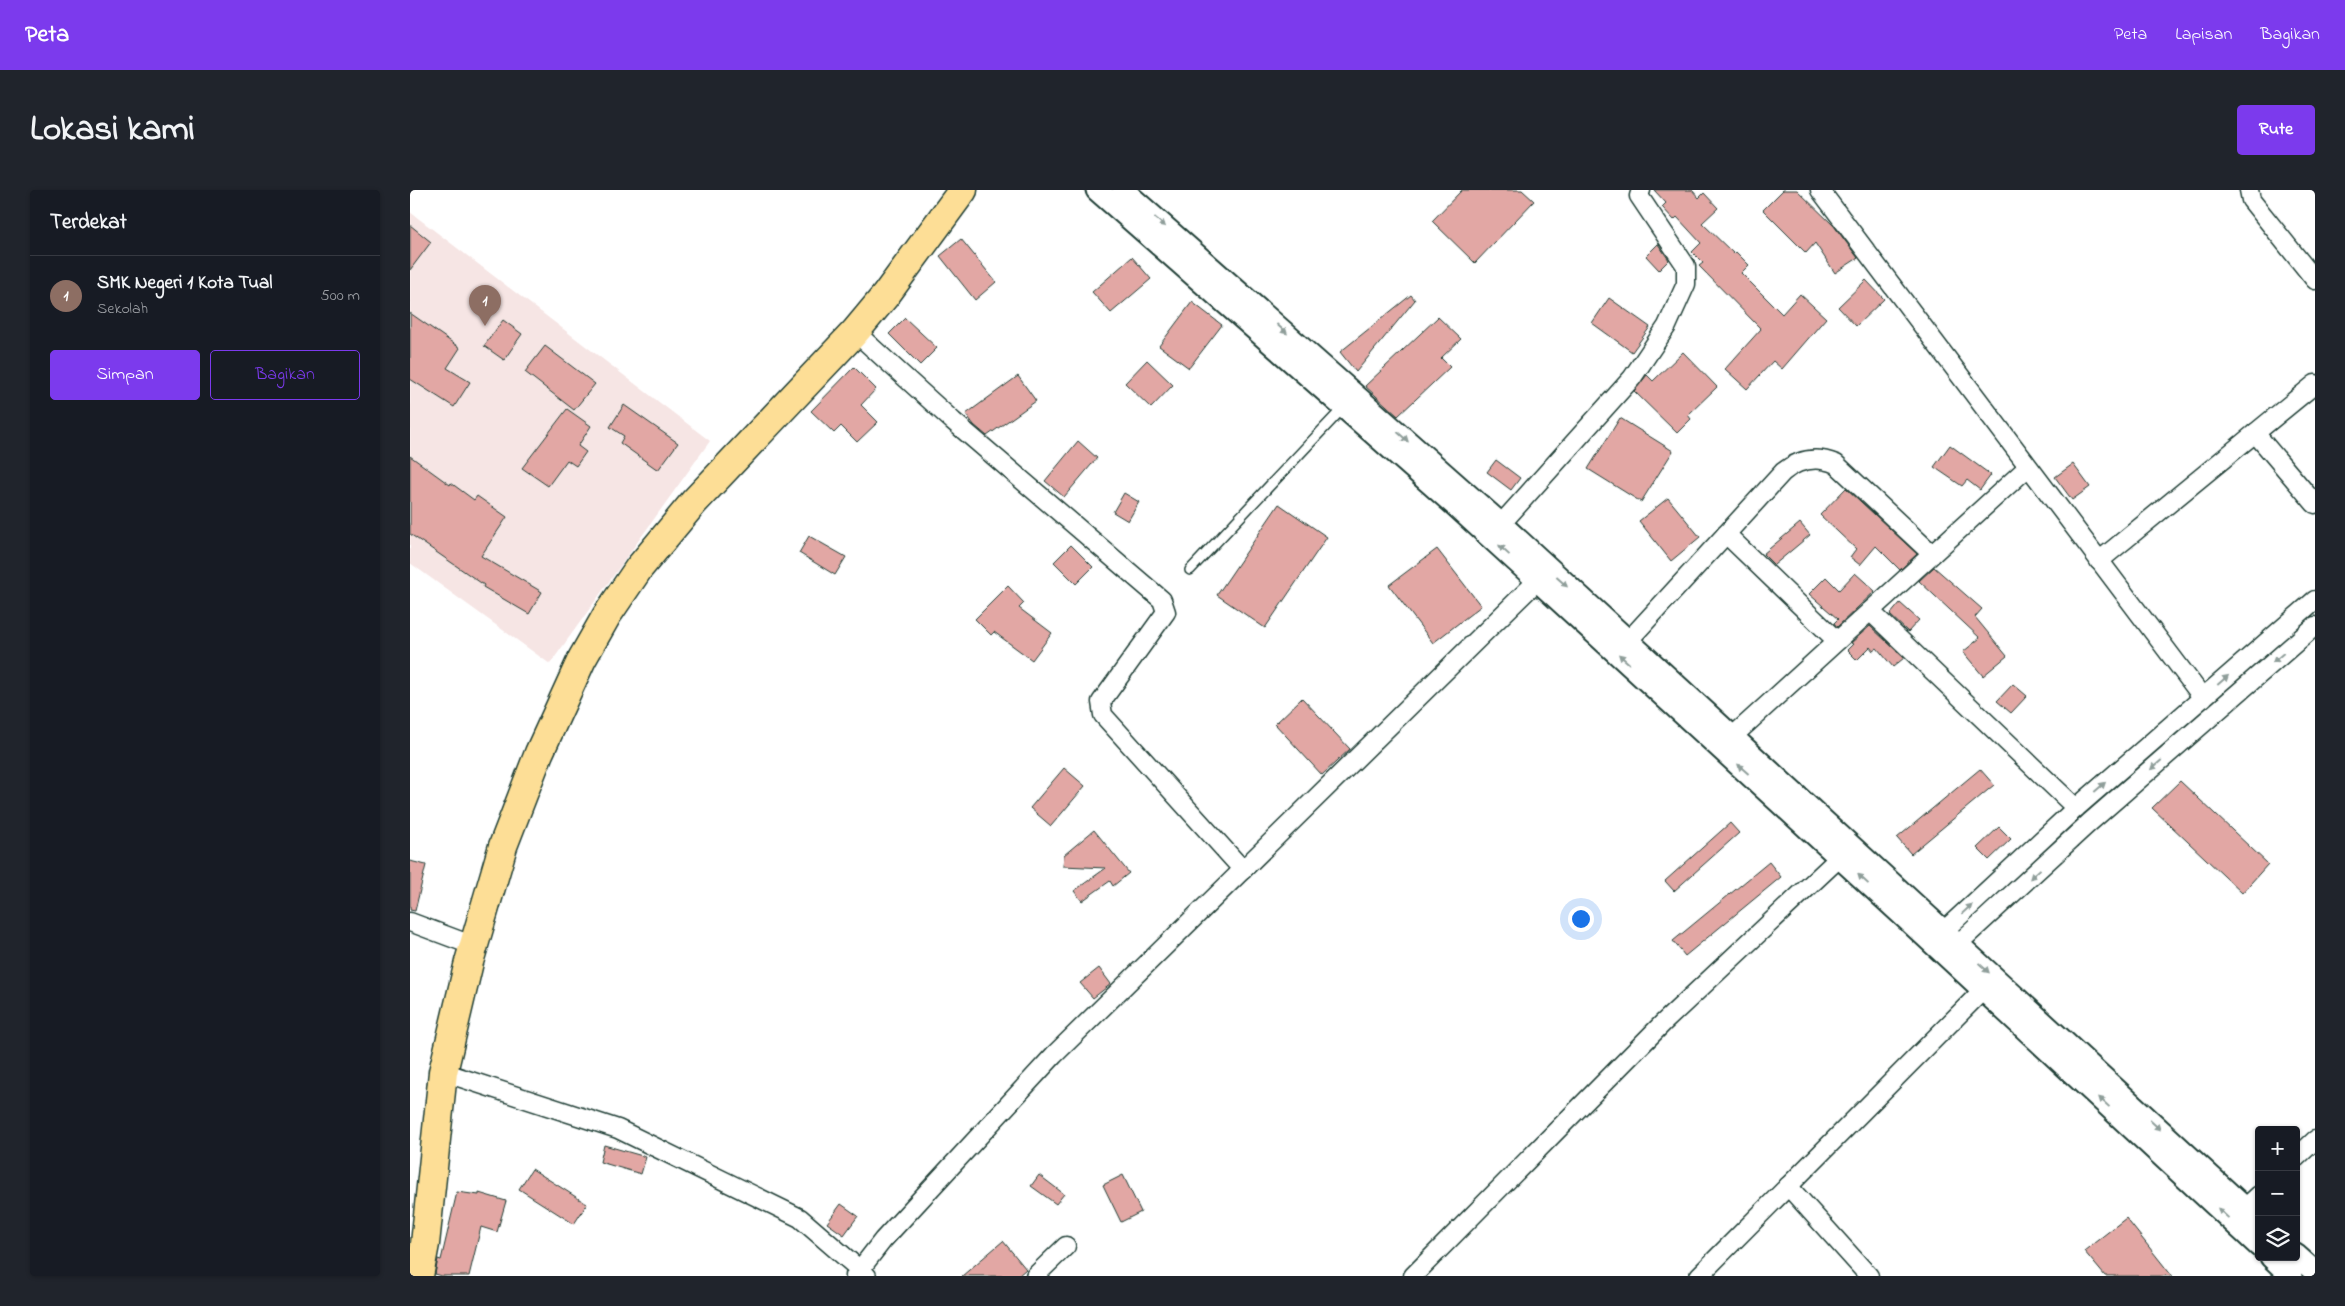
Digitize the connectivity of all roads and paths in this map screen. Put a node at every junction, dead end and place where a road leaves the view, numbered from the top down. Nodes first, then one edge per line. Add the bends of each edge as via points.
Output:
1 (963, 190) edge
2 (1097, 190) edge
3 (1123, 190) edge
4 (1641, 190) edge
5 (1820, 190) edge
6 (2249, 190) edge
7 (2315, 280) edge
8 (855, 332) junction
9 (2315, 384) edge
10 (1349, 400) junction
11 (2254, 433) junction
12 (2028, 467) junction
13 (2315, 504) edge
14 (1501, 524) junction
15 (1726, 534) junction
16 (1932, 554) junction
17 (2099, 561) junction
18 (1190, 570) dead end
19 (1537, 580) junction
20 (2315, 600) edge
21 (1870, 611) junction
22 (2315, 626) edge
23 (1628, 641) junction
24 (1837, 641) junction
25 (2203, 698) junction
26 (1732, 737) junction
27 (2076, 808) junction
28 (1840, 857) junction
29 (1243, 870) junction
30 (410, 922) edge
31 (1945, 943) junction
32 (474, 946) junction
33 (1983, 990) junction
34 (443, 1072) junction
35 (2315, 1140) edge
36 (2300, 1154) edge
37 (1788, 1186) junction
38 (2254, 1208) edge
39 (2255, 1242) edge
40 (1066, 1246) dead end
41 (2300, 1259) edge
42 (2275, 1261) edge
43 (2315, 1272) edge
44 (861, 1274) edge
45 (419, 1276) edge
46 (1035, 1276) edge
47 (1413, 1276) edge
48 (1699, 1276) edge
49 (1869, 1276) edge
50 (2291, 1276) edge

1 - 8 highway
2 - 10 street
3 -> 10 street
4 - 14 street via 1639,196 1686,266 1686,284 1667,326 1632,378
5 - 12 street
6 - 7 street via 2251,200
8 - 29 street via 953,421 1162,600 1166,612 1101,702 1103,715
8 - 32 highway via 688,509 639,568 608,614 582,659 539,753 503,846
9 - 11 street
10 -> 14 street
10 - 18 lane
19 -> 10 street
11 - 13 street
11 - 17 street
12 - 16 street
12 - 17 street
14 -> 23 street
15 - 16 street via 1793,464 1821,459 1836,464
15 - 23 street
15 - 24 street
16 - 21 street
17 - 25 street
28 -> 19 street
19 - 29 street
25 -> 20 street
21 - 24 street
21 - 27 street
22 -> 31 street via 2089,823
23 - 26 street
24 - 26 street
27 -> 25 street
26 - 31 street
31 -> 27 street
31 -> 28 street
28 - 47 street via 1663,1023
29 - 44 street via 1054,1055 883,1240
30 - 32 street
31 - 33 street
31 -> 38 street
32 - 34 highway
33 - 37 street
39 -> 33 street
34 - 44 street via 618,1129 800,1218
34 - 45 highway
35 - 36 street
37 - 48 street
37 - 49 street
40 - 46 street
41 - 43 street
42 - 50 street

